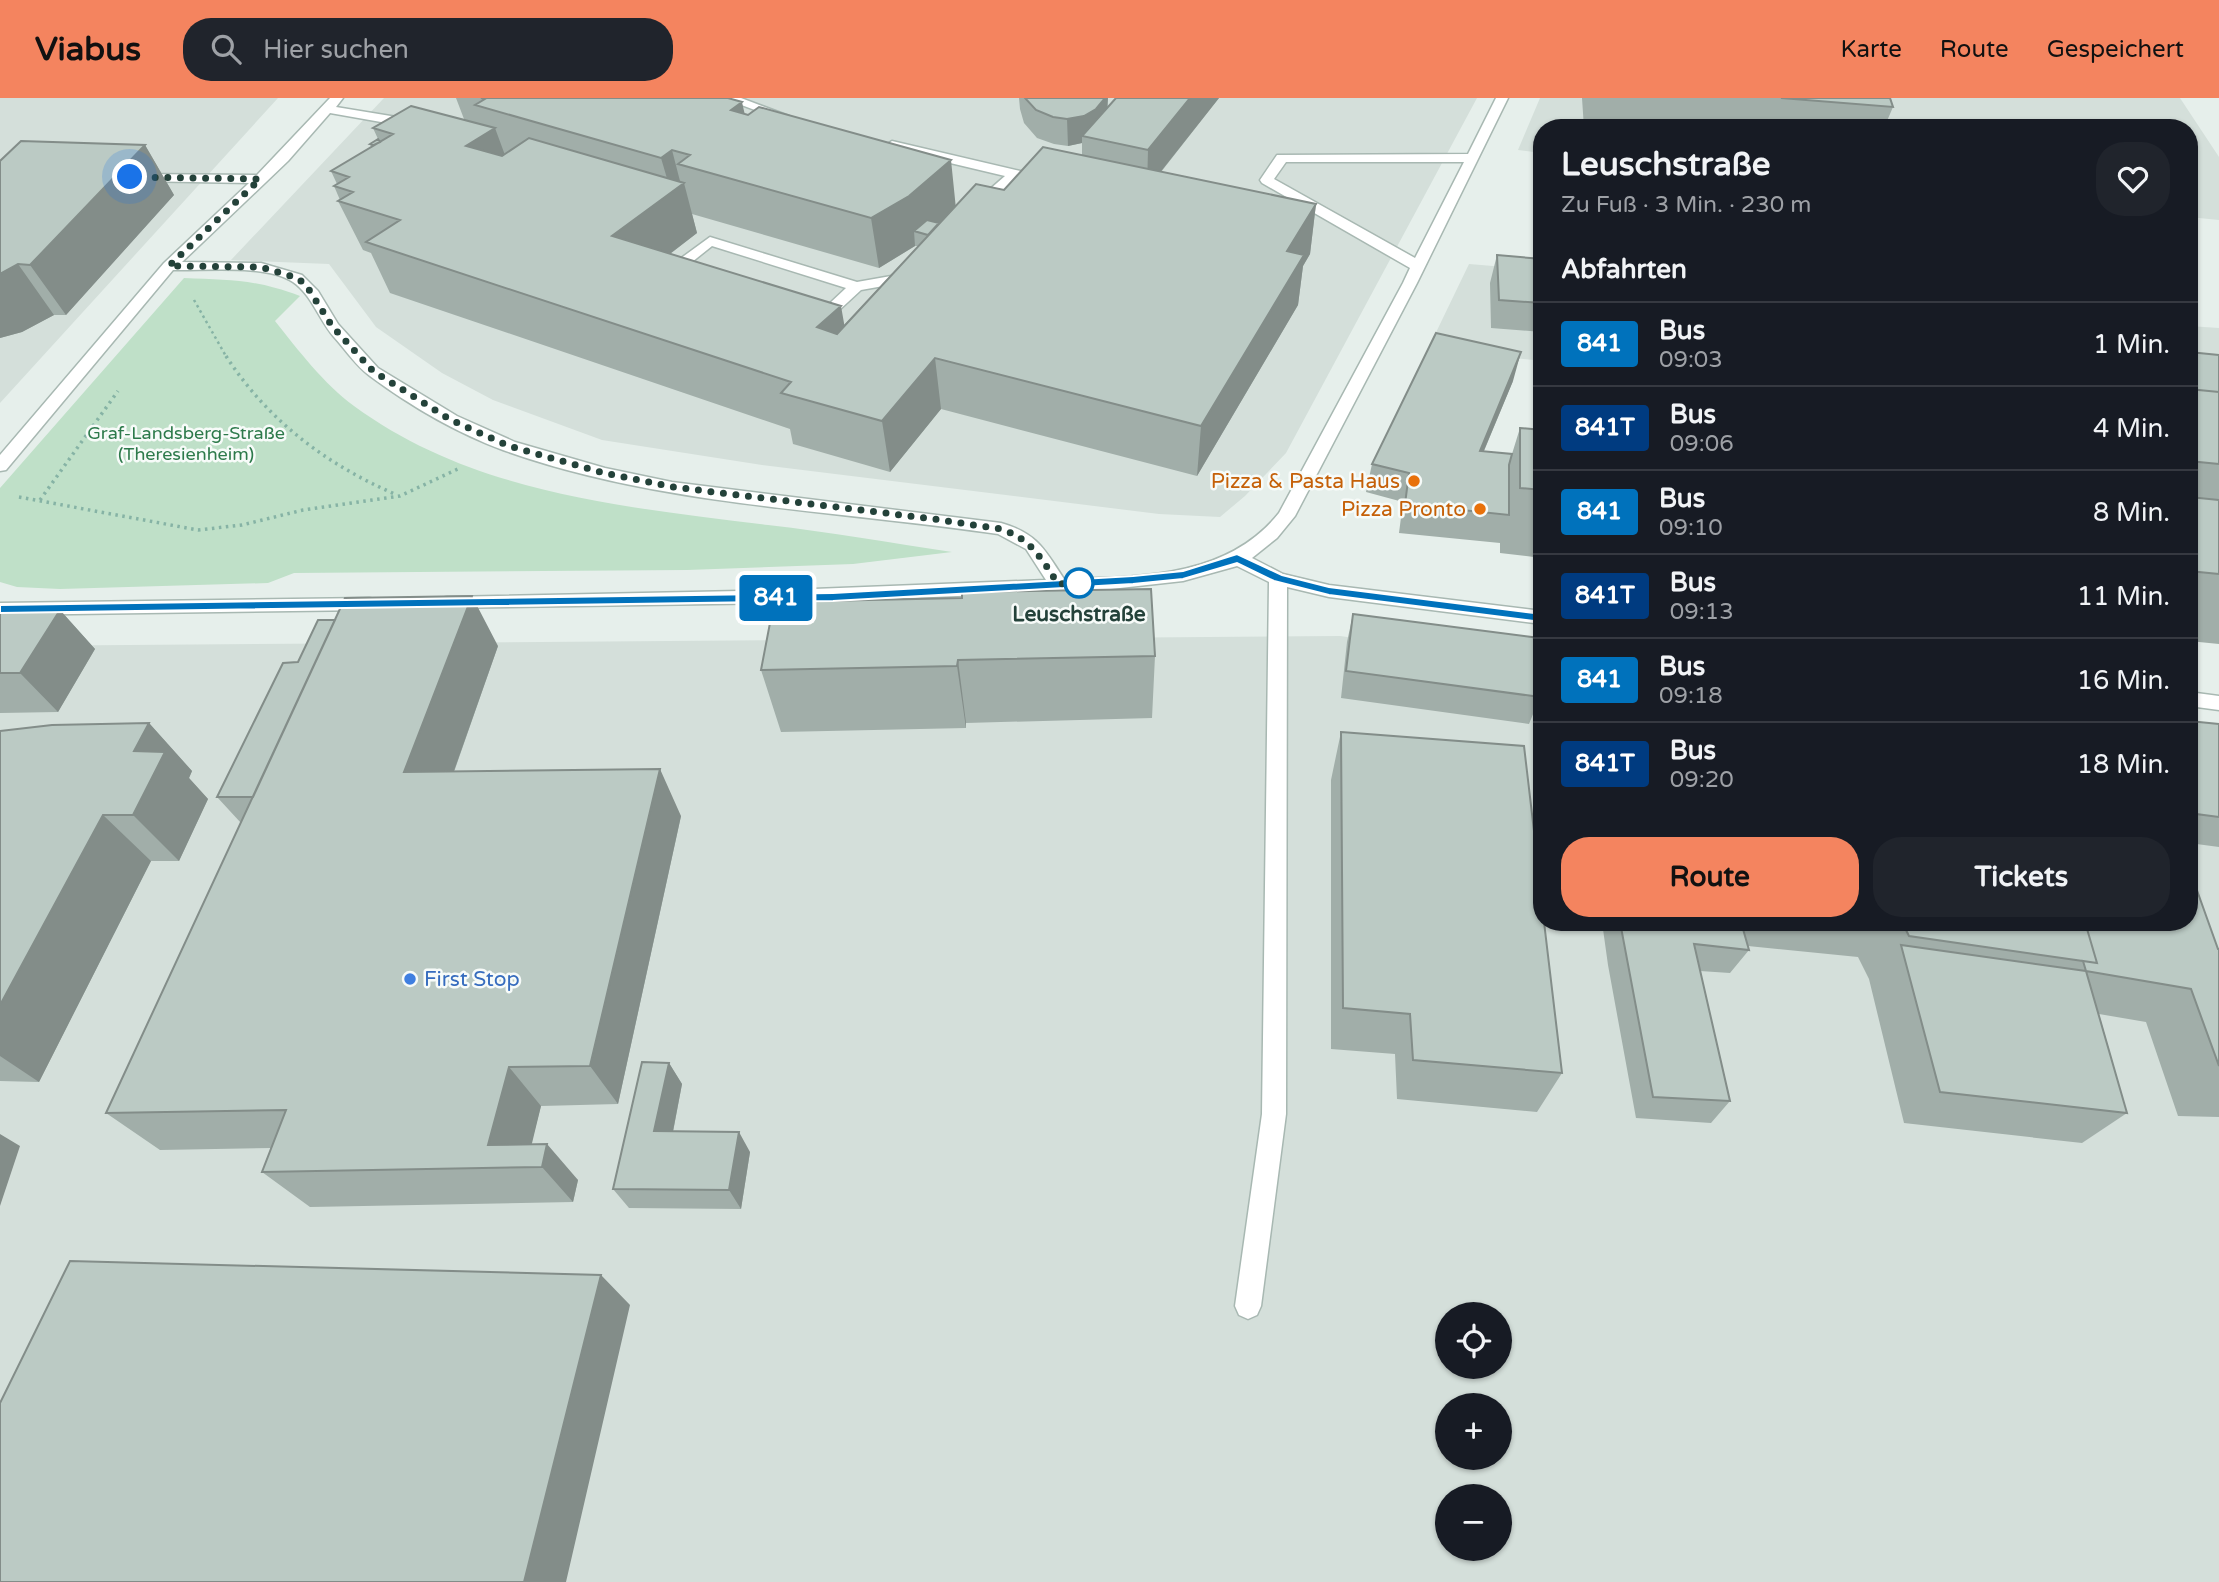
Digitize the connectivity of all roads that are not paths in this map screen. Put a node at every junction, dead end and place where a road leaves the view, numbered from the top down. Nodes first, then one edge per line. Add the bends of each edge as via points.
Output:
1 (337, 98) edge
2 (729, 98) edge
3 (1502, 98) edge
4 (328, 109) junction
5 (791, 118) edge
6 (433, 129) edge
7 (882, 142) edge
8 (1472, 158) junction
9 (1015, 174) junction
10 (123, 177) edge
11 (260, 179) junction
12 (1042, 180) edge
13 (965, 219) edge
14 (925, 255) edge
15 (169, 266) junction
16 (1419, 266) junction
17 (675, 282) edge
18 (856, 286) junction
19 (801, 322) edge
20 (0, 466) edge
21 (1237, 558) junction
22 (1279, 579) junction
23 (1058, 584) junction
24 (389, 603) edge
25 (430, 603) edge
26 (0, 609) edge
27 (1533, 617) edge
28 (2198, 700) edge
29 (2219, 703) edge
30 (1248, 1306) dead end

1 - 4 street
2 - 5 street
3 - 8 street
4 - 6 street
4 - 11 street
7 - 9 street
8 - 16 street
8 - 16 street via 1282,158 1267,180
9 - 12 street
9 - 13 street
10 - 11 street
11 - 15 street
14 - 18 street via 895,280
15 - 20 street
15 - 23 street via 261,267 297,278 373,371 451,420 509,446 673,487 1001,529 1032,545
16 - 21 street via 1286,516 1269,536
17 - 18 street via 662,278 710,242
18 - 19 street via 814,326
21 - 22 street
21 - 23 street via 1183,575
22 - 27 street via 1329,591
22 - 30 street via 1274,1114
23 - 25 street via 833,597
24 - 26 street
28 - 29 street

